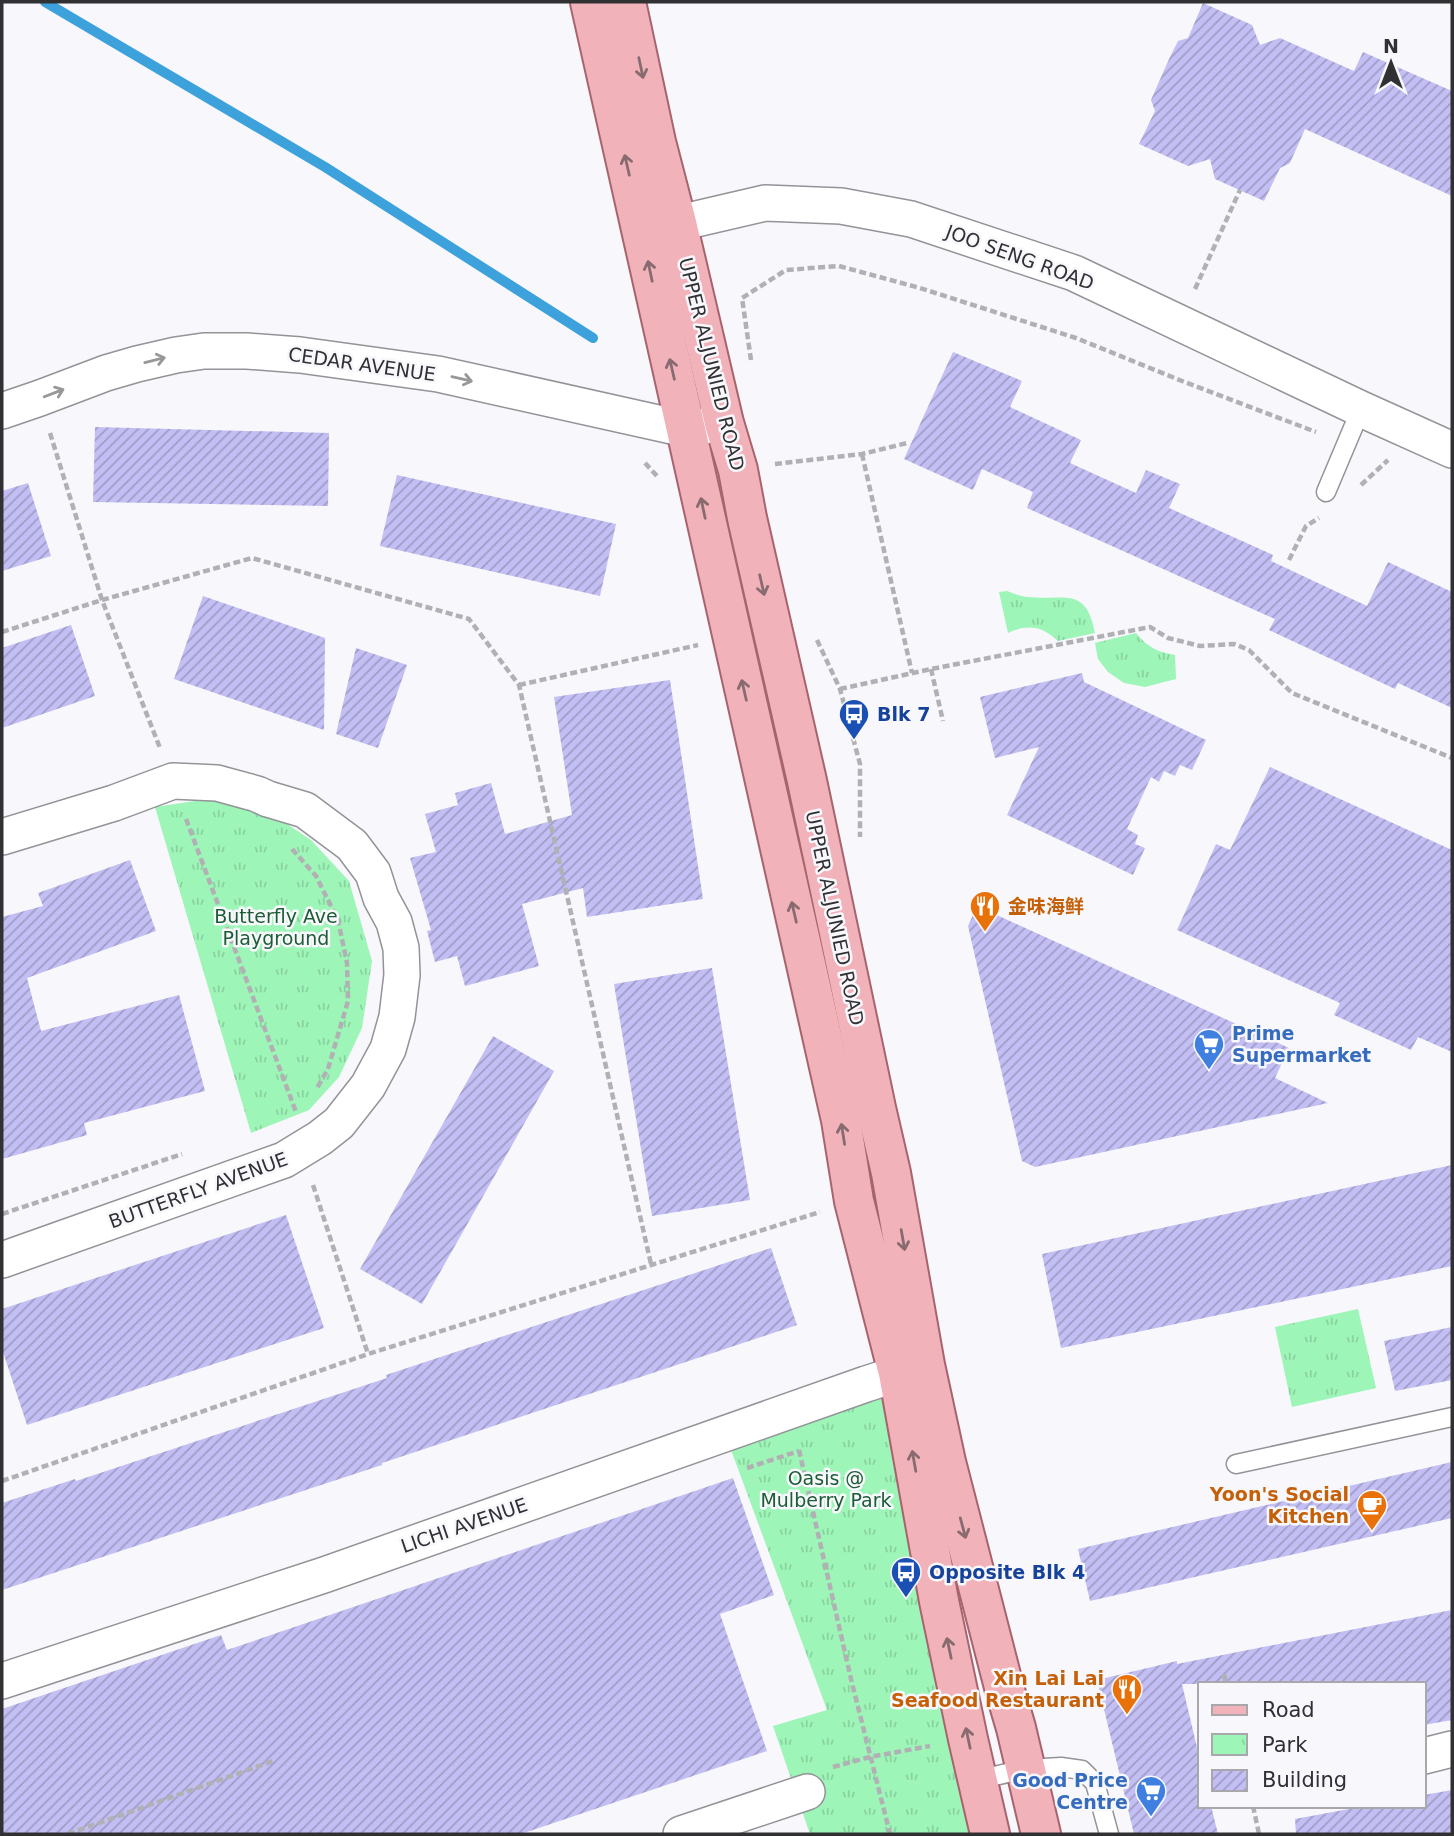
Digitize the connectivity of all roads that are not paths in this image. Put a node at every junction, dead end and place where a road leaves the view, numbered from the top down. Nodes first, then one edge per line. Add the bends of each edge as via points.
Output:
1 (590, 2) edge
2 (626, 2) edge
3 (660, 227) junction
4 (1362, 409) junction
5 (2, 411) edge
6 (724, 423) junction
7 (685, 429) junction
8 (1452, 450) edge
9 (1326, 492) dead end
10 (2, 837) edge
11 (2, 1260) edge
12 (911, 1369) junction
13 (1452, 1417) edge
14 (1236, 1464) dead end
15 (2, 1681) edge
16 (1452, 1749) edge
17 (1426, 1755) edge
18 (1025, 1769) junction
19 (977, 1780) junction
20 (807, 1792) road end
21 (681, 1834) edge
22 (990, 1834) edge
23 (1041, 1834) edge
24 (1108, 1834) edge

3 -> 1 main road, UPPER ALJUNIED ROAD
2 -> 3 main road, UPPER ALJUNIED ROAD via 656,142
3 - 4 street, JOO SENG ROAD via 765,202 841,206 911,219 1074,273
3 - 6 main road, UPPER ALJUNIED ROAD
7 -> 3 main road, UPPER ALJUNIED ROAD
4 - 8 street, JOO SENG ROAD
4 - 9 lane
5 -> 7 street, CEDAR AVENUE via 106,373 176,355 247,351 438,374
6 - 7 street, CEDAR AVENUE
6 -> 12 main road, UPPER ALJUNIED ROAD via 891,1173
12 -> 7 main road, UPPER ALJUNIED ROAD via 854,1202 841,1121
10 - 11 street, BUTTERFLY AVENUE via 173,781 217,783 305,810 352,845 373,873 394,922 402,975 388,1049 368,1086 339,1123 302,1150 237,1178
12 - 15 street, LICHI AVENUE via 324,1575
12 -> 18 main road, UPPER ALJUNIED ROAD via 946,1462
19 -> 12 main road, UPPER ALJUNIED ROAD via 939,1601
13 - 14 lane
16 - 17 street
18 - 19 lane
18 - 23 main road, UPPER ALJUNIED ROAD
18 - 24 lane via 1082,1770 1095,1783
19 - 22 main road, UPPER ALJUNIED ROAD
20 - 21 street

